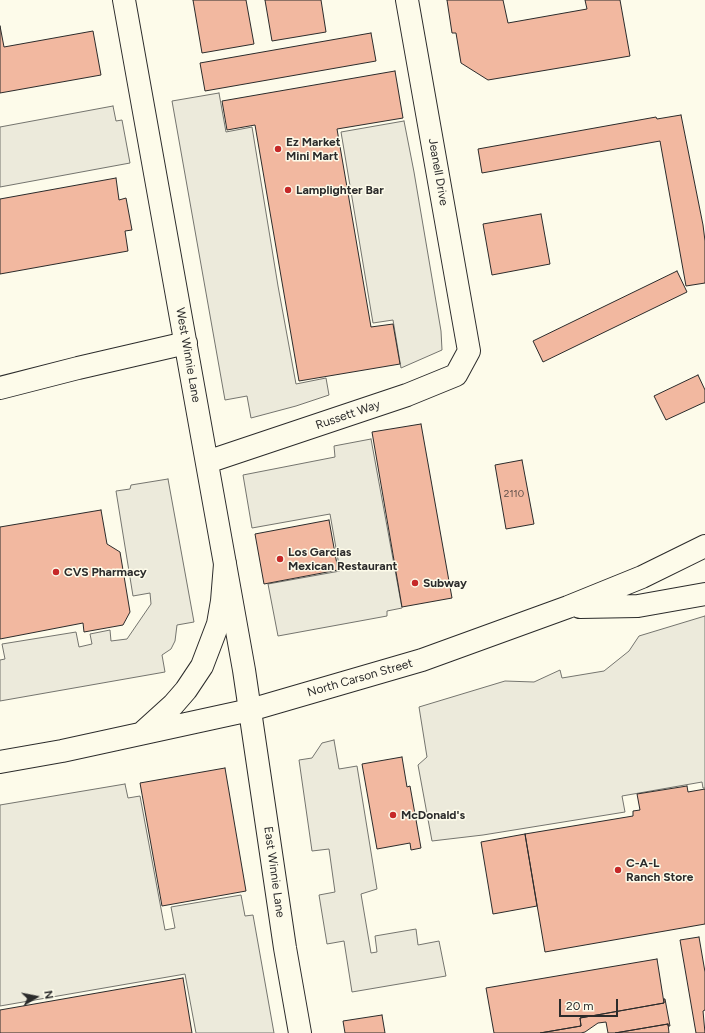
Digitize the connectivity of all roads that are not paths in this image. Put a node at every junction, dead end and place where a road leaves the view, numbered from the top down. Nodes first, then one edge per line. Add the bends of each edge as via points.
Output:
1 (124, 0) edge
2 (407, 0) edge
3 (186, 343) junction
4 (468, 345) joint
5 (0, 388) edge
6 (207, 462) junction
7 (705, 546) edge
8 (225, 564) junction
9 (705, 594) edge
10 (568, 607) junction
11 (250, 710) junction
12 (141, 734) junction
13 (0, 762) edge
14 (300, 1033) edge

1 - 3 street, West Winnie Lane
2 - 4 street, Jeanell Drive
3 - 5 street
3 - 6 street, West Winnie Lane
4 - 6 street, Russett Way via 469,351 456,375 407,395
6 - 8 street, West Winnie Lane
7 - 10 street, North Carson Street via 642,577
8 - 11 street, West Winnie Lane
8 - 12 street via 218,624 202,666 173,705
9 - 10 street via 638,606
10 - 11 street, North Carson Street via 422,660
11 - 12 street, North Carson Street
11 - 14 street, East Winnie Lane
12 - 13 street, North Carson Street

